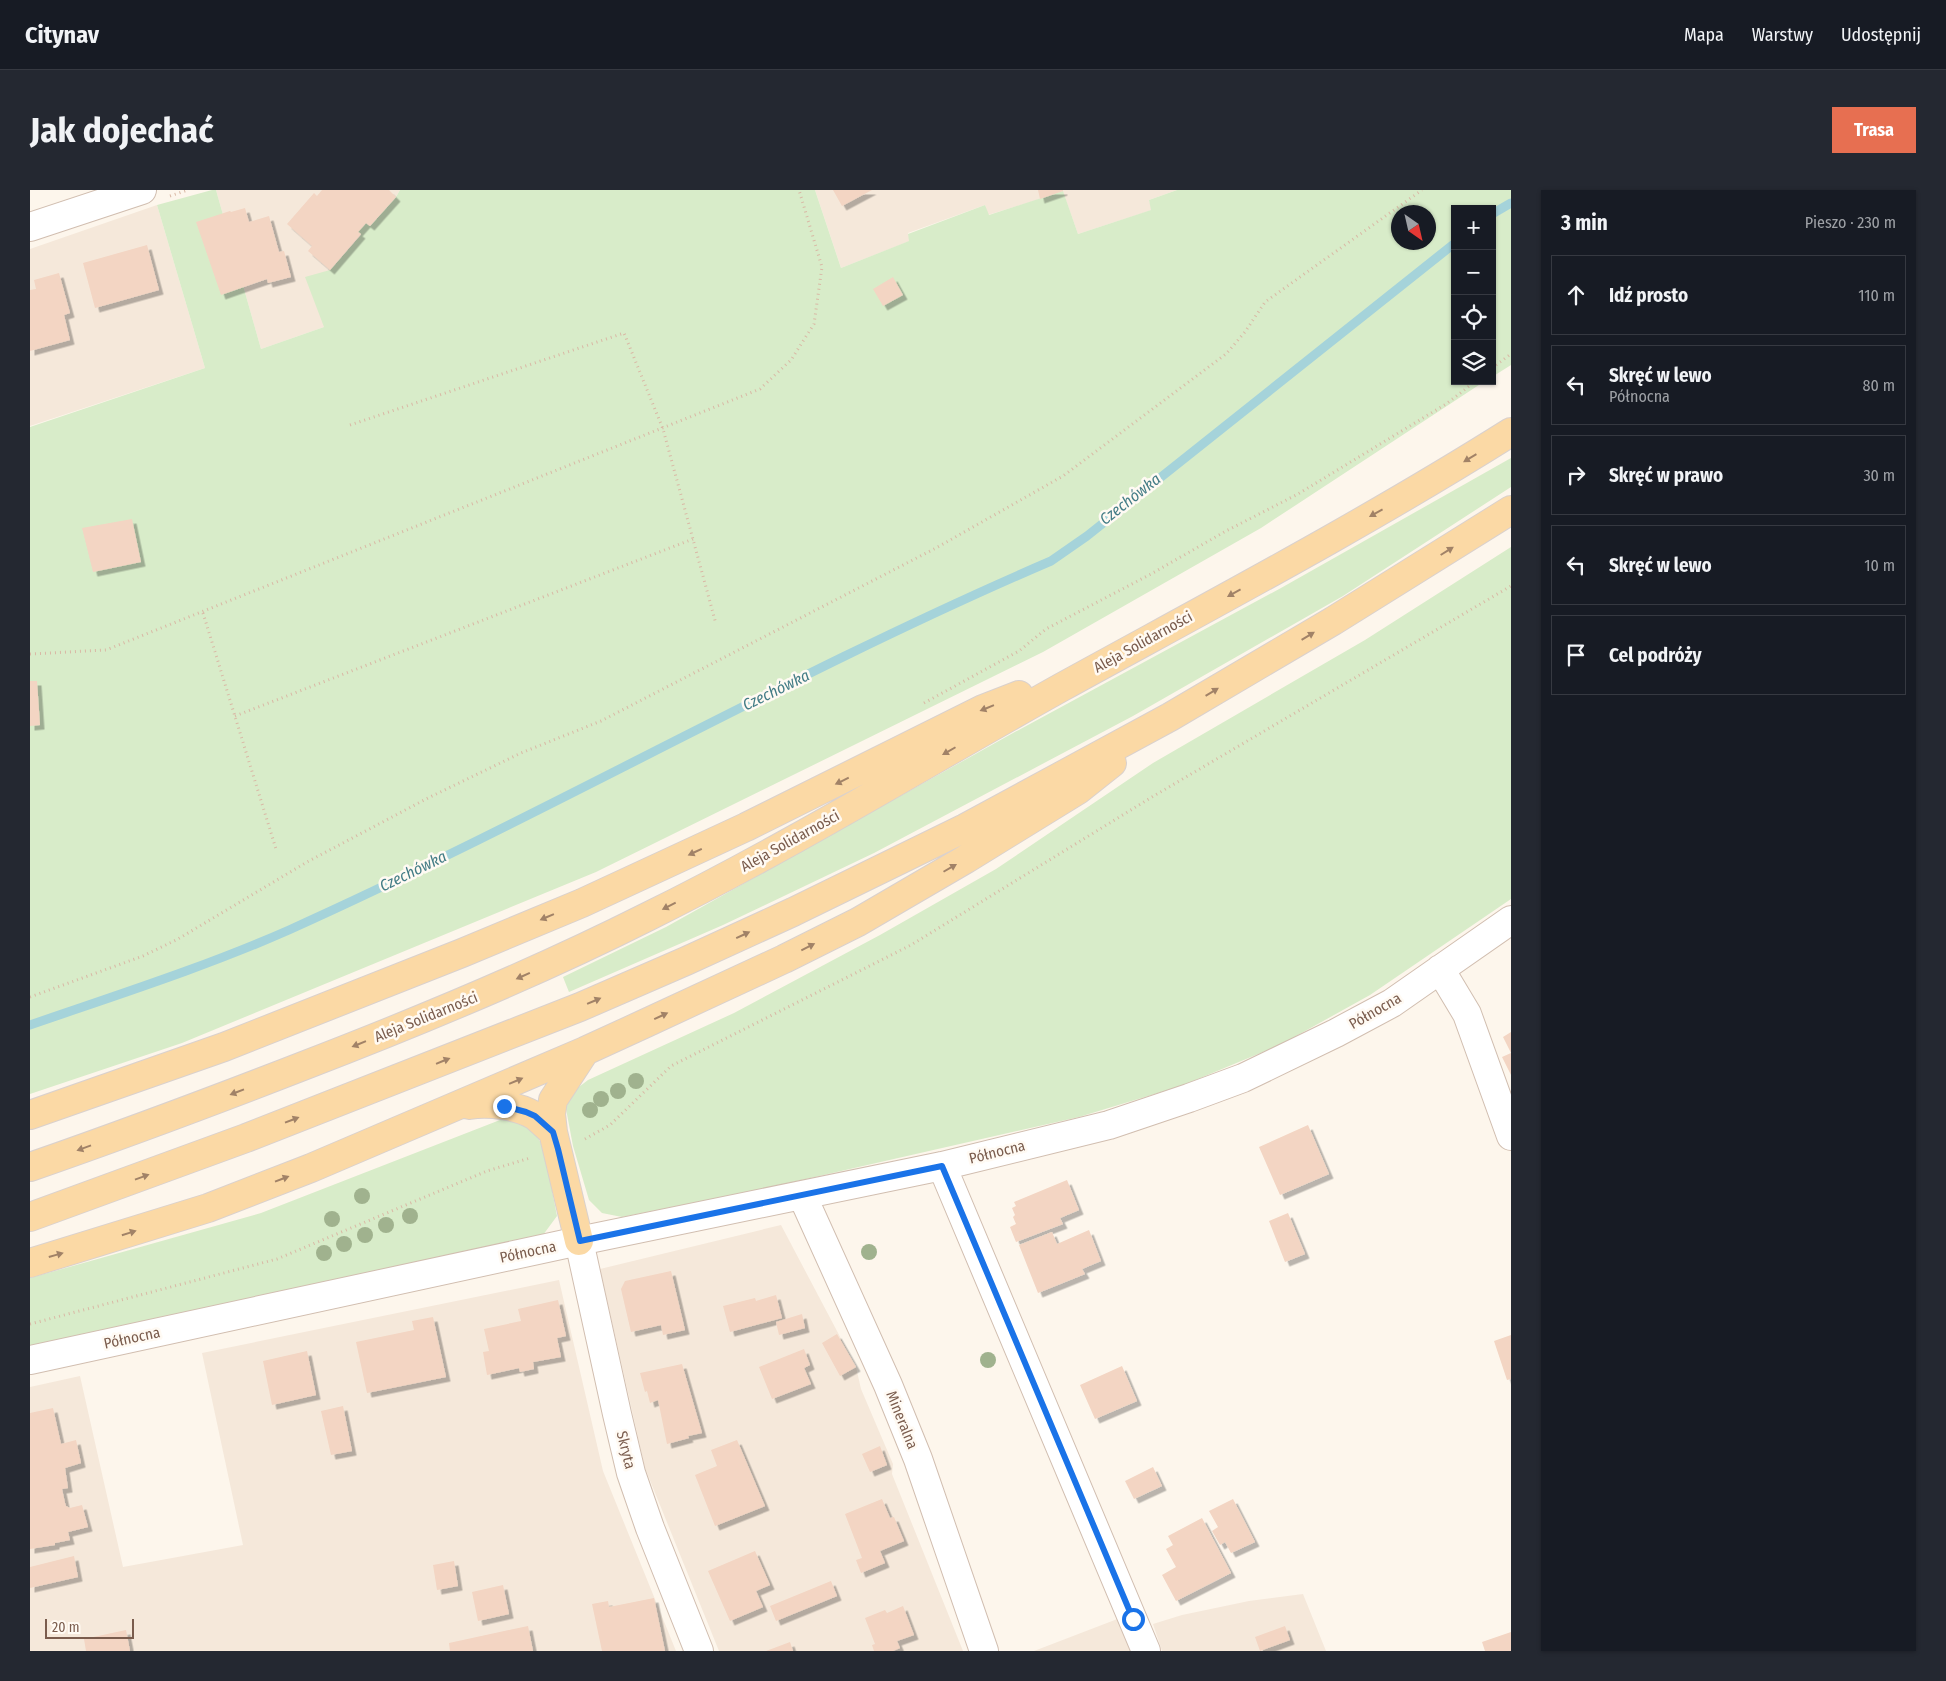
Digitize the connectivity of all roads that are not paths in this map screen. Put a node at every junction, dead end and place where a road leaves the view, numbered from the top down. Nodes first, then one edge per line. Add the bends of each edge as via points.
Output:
1 (142, 190) edge
2 (30, 226) edge
3 (1511, 432) edge
4 (1511, 510) edge
5 (1114, 658) junction
6 (1170, 717) junction
7 (1511, 920) edge
8 (1440, 969) junction
9 (585, 1051) junction
10 (455, 1107) junction
11 (30, 1115) edge
12 (1511, 1136) edge
13 (556, 1141) junction
14 (30, 1166) edge
15 (942, 1166) junction
16 (802, 1195) junction
17 (30, 1217) edge
18 (580, 1241) junction
19 (30, 1263) edge
20 (30, 1360) edge
21 (700, 1651) edge
22 (984, 1651) edge
23 (1146, 1651) edge

1 - 2 street
3 -> 5 main road, Aleja Solidarności via 1377,513
6 -> 4 main road
5 -> 11 main road via 983,709 762,820 574,906 224,1047
5 -> 14 main road, Aleja Solidarności via 773,851 612,934 485,992 352,1047
9 -> 6 main road via 858,922 1078,790
17 -> 6 main road via 335,1104 580,1007 686,961 965,828
7 - 8 street, Północna
8 - 12 street via 1467,1014
8 - 15 street, Północna via 1392,1003 1243,1078 1109,1125
10 -> 9 main road
9 - 13 main road via 553,1100 551,1114
10 - 13 main road via 476,1103 515,1108 535,1116
19 -> 10 main road via 208,1208
13 - 18 main road
15 - 16 street, Północna
15 - 23 street
16 - 18 street, Północna
16 - 22 street, Mineralna via 914,1450
18 - 20 street, Północna
18 - 21 street, Skryta via 631,1473

